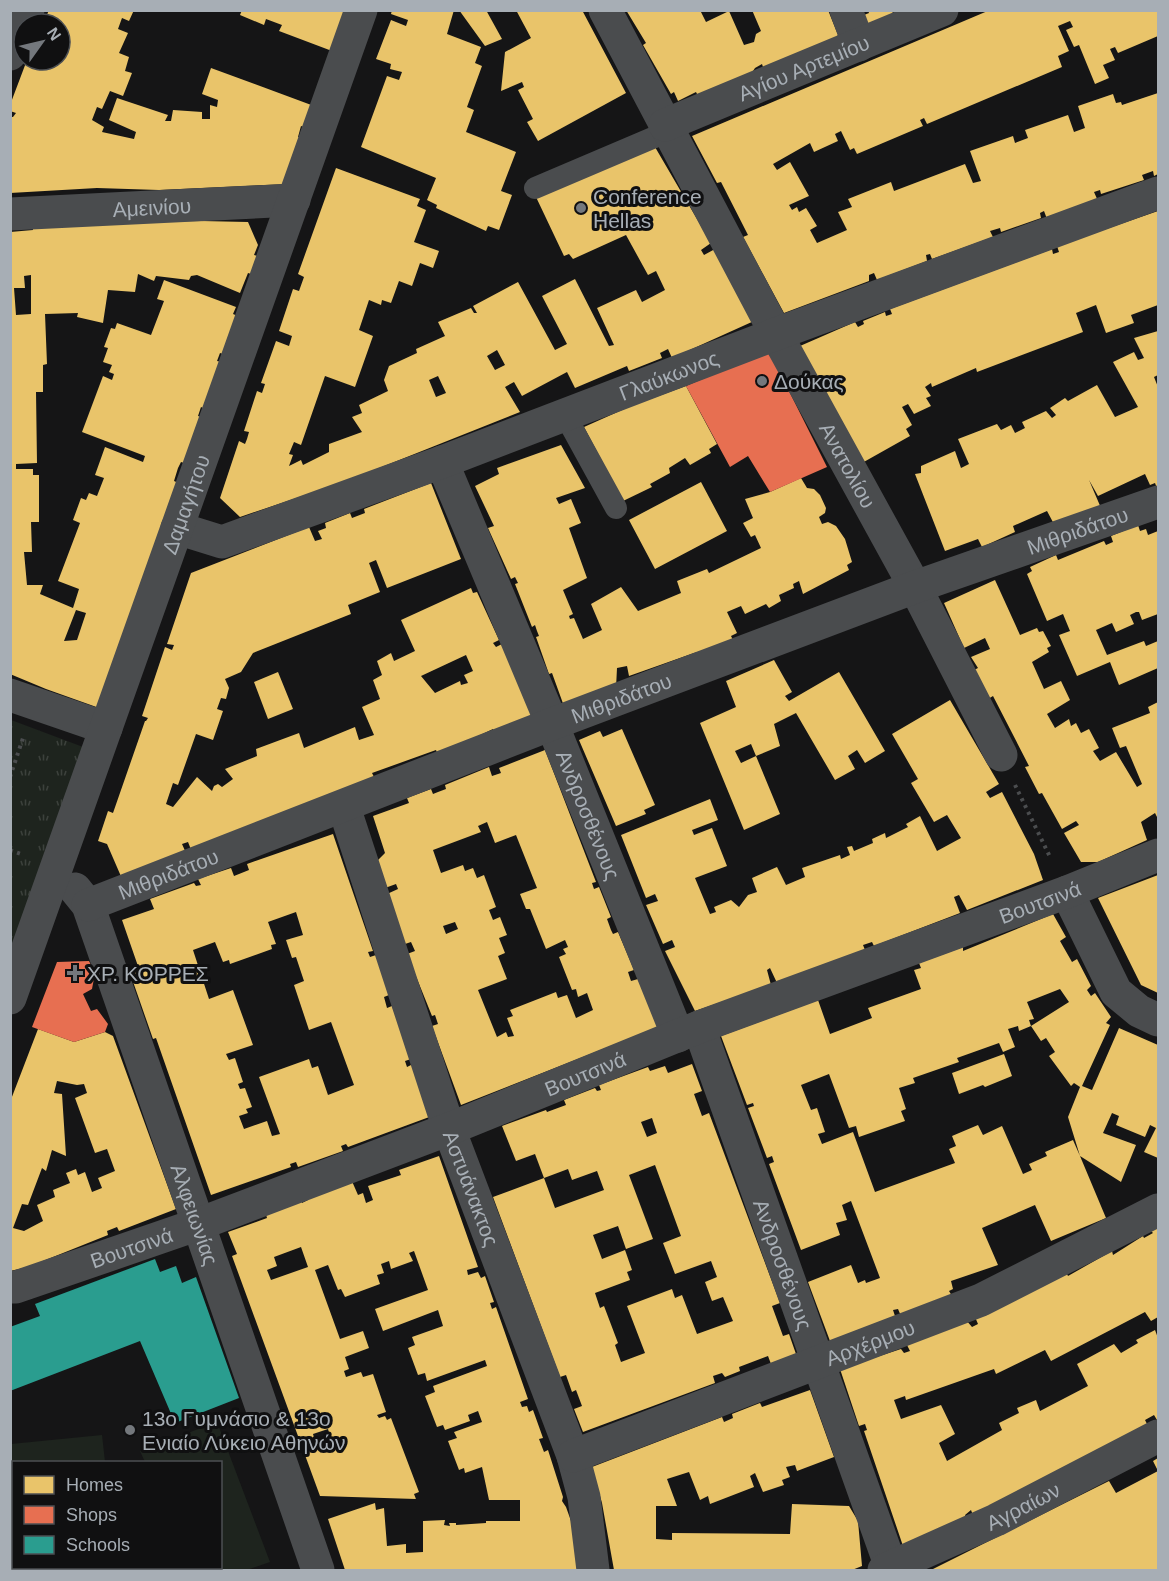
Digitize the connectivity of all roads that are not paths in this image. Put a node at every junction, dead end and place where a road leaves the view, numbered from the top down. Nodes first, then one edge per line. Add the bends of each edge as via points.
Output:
1 (28, 10) edge
2 (361, 10) edge
3 (605, 10) edge
4 (846, 10) edge
5 (942, 10) edge
6 (860, 45) junction
7 (10, 54) edge
8 (667, 128) junction
9 (535, 188) dead end
10 (1158, 193) edge
11 (294, 200) junction
12 (10, 214) edge
13 (776, 334) junction
14 (565, 415) junction
15 (442, 462) junction
16 (1158, 502) edge
17 (616, 508) dead end
18 (177, 528) junction
19 (915, 587) junction
20 (10, 695) edge
21 (552, 724) junction
22 (106, 728) junction
23 (1001, 755) road end
24 (344, 807) junction
25 (1158, 855) edge
26 (57, 867) junction
27 (1067, 892) junction
28 (88, 905) junction
29 (10, 998) edge
30 (1158, 1020) edge
31 (688, 1032) junction
32 (449, 1129) junction
33 (1158, 1210) edge
34 (199, 1224) junction
35 (10, 1287) edge
36 (817, 1363) junction
37 (1158, 1436) edge
38 (573, 1456) junction
39 (889, 1569) edge
40 (318, 1570) edge
41 (593, 1570) edge

1 - 7 street
2 - 11 street, Δαμαγήτου
3 - 8 street, Ανατολίου
4 - 6 street
5 - 6 street, Αγίου Αρτεμίου
6 - 8 street, Αγίου Αρτεμίου
8 - 9 lane
8 - 13 street, Ανατολίου
10 - 13 street, Γλαύκωνος
11 - 12 street, Αμεινίου
11 - 18 street, Δαμαγήτου
13 - 14 street, Γλαύκωνος
13 - 19 street, Ανατολίου
14 - 15 street, Γλαύκωνος
14 - 17 lane
15 - 18 street, Γλαύκωνος via 222,542
15 - 21 street, Ανδροσθένους
16 - 19 street, Μιθριδάτου
18 - 22 street, Δαμαγήτου
19 - 21 street, Μιθριδάτου
19 - 23 street, Ανατολίου
20 - 22 street
21 - 24 street, Μιθριδάτου
21 - 31 street, Ανδροσθένους
22 - 26 street, Δαμαγήτου
24 - 28 street, Μιθριδάτου
24 - 32 street, Αστυάνακτος
25 - 27 street, Βουτσινά
26 - 28 street, Αλφειωνίας
26 - 29 street, Δαμαγήτου
27 - 30 street via 1116,992 1139,1011
27 - 31 street, Βουτσινά
28 - 34 street, Αλφειωνίας
31 - 32 street, Βουτσινά
31 - 36 street, Ανδροσθένους
32 - 34 street, Βουτσινά
32 - 38 street, Αστυάνακτος
33 - 36 street, Αρχέρμου via 981,1300
34 - 35 street, Βουτσινά
34 - 40 street, Αλφειωνίας
36 - 38 street, Αρχέρμου
36 - 39 street, Ανδροσθένους
37 - 39 street, Αγραίων via 996,1520
38 - 41 street, Αστυάνακτος via 584,1497

